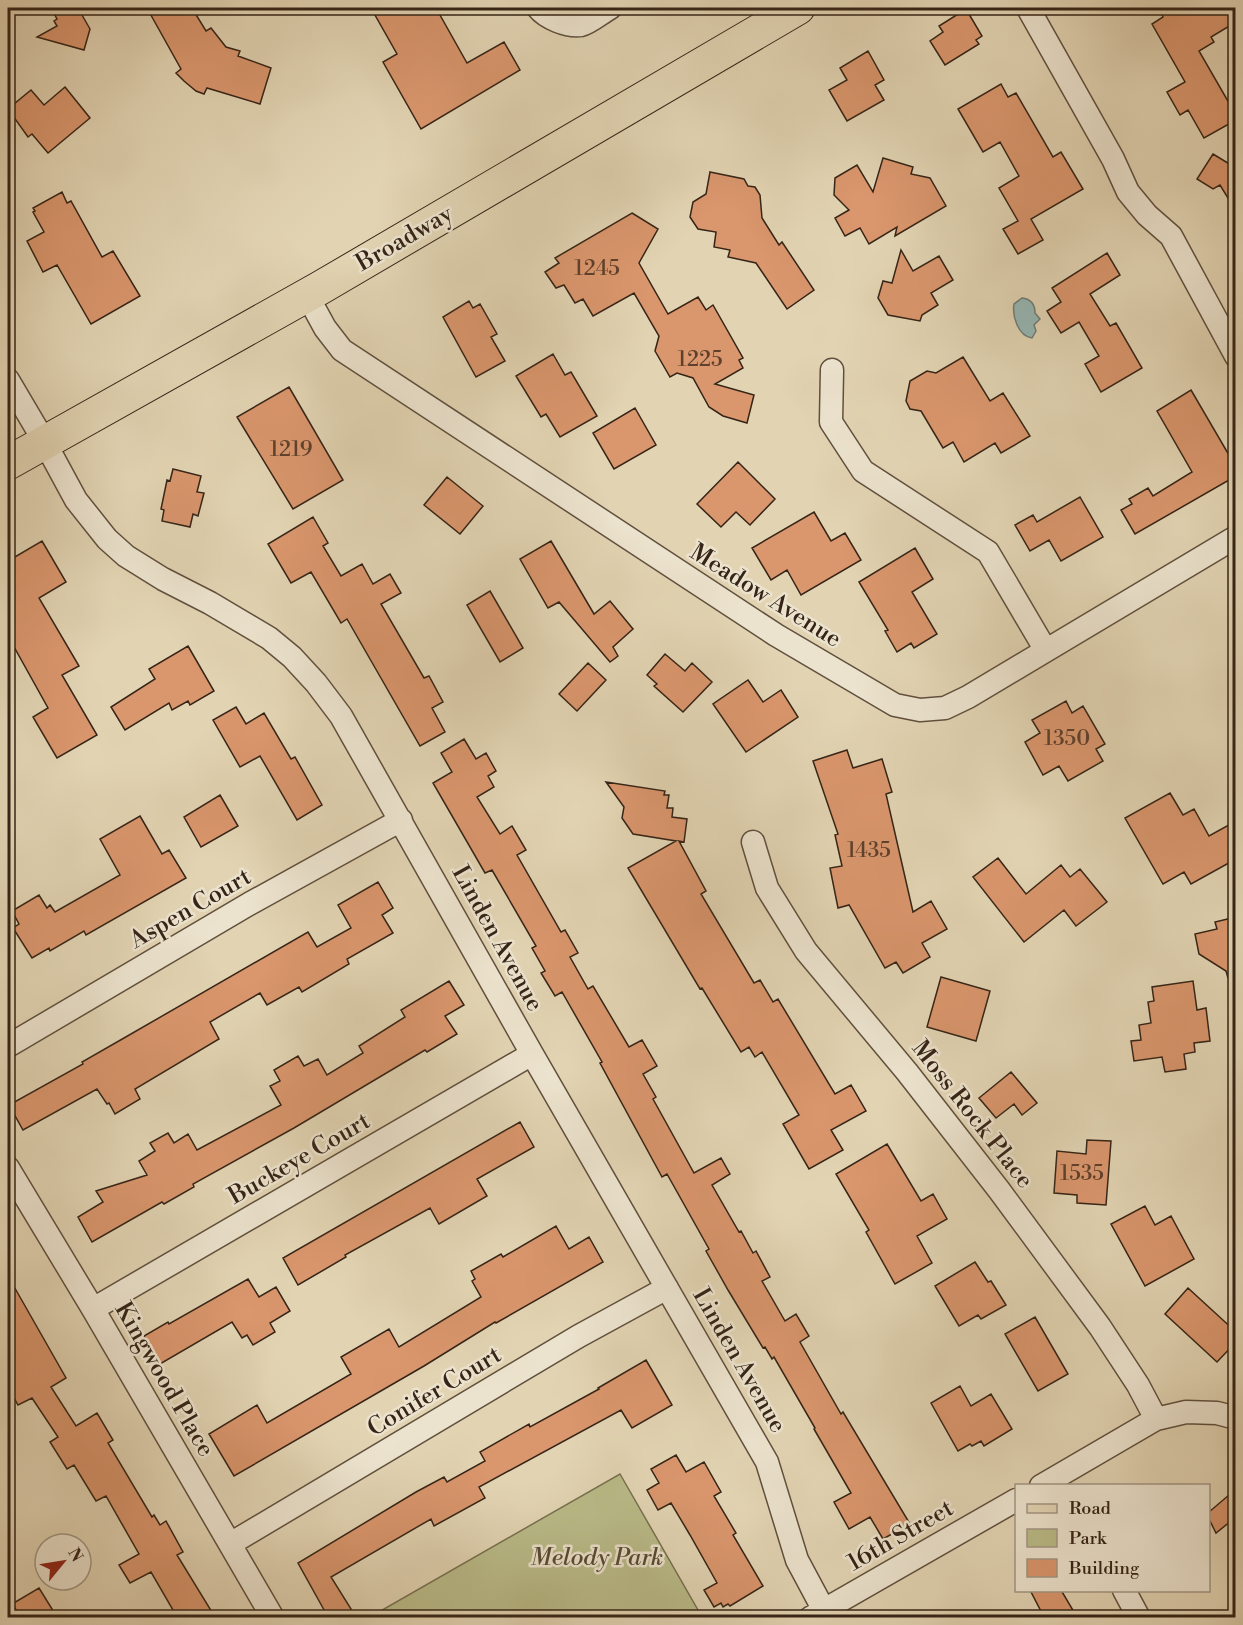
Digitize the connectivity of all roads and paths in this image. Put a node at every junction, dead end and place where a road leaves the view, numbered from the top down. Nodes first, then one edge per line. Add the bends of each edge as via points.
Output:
1 (538, 8) edge
2 (610, 8) edge
3 (798, 8) edge
4 (1028, 8) edge
5 (307, 295) junction
6 (1236, 356) edge
7 (832, 370) dead end
8 (8, 380) edge
9 (44, 441) junction
10 (8, 463) edge
11 (1236, 537) edge
12 (1045, 650) junction
13 (401, 820) junction
14 (753, 842) dead end
15 (8, 1046) edge
16 (532, 1054) junction
17 (8, 1168) edge
18 (667, 1288) junction
19 (93, 1309) junction
20 (1236, 1418) edge
21 (1156, 1419) junction
22 (1054, 1482) edge
23 (1015, 1501) edge
24 (230, 1544) junction
25 (1125, 1592) edge
26 (820, 1615) edge
27 (273, 1617) edge
28 (1139, 1617) edge

1 - 2 street via 552,19 573,25 583,25
3 - 5 main road, Broadway
4 - 6 street via 1128,192 1171,236
5 - 9 main road, Broadway
5 - 12 street, Meadow Avenue via 342,350 776,635 895,705 920,710 945,708
7 - 12 street via 831,422 863,471 988,552
8 - 9 street, Linden Avenue
9 - 10 main road, Broadway
9 - 13 street, Linden Avenue via 76,500 107,539 163,579 269,638 292,657 341,716
11 - 12 street, Meadow Avenue
13 - 15 street, Aspen Court
13 - 16 street, Linden Avenue
14 - 21 street, Moss Rock Place via 767,888 806,951 1006,1199 1100,1327
16 - 18 street, Linden Avenue
16 - 19 street, Buckeye Court
17 - 19 street, Kingwood Place
18 - 24 street, Conifer Court via 579,1336
18 - 26 street, Linden Avenue via 767,1462 797,1560
19 - 24 street, Kingwood Place
20 - 21 street via 1186,1412
21 - 22 street
23 - 26 street, 16th Street
24 - 27 street, Kingwood Place
25 - 28 street

